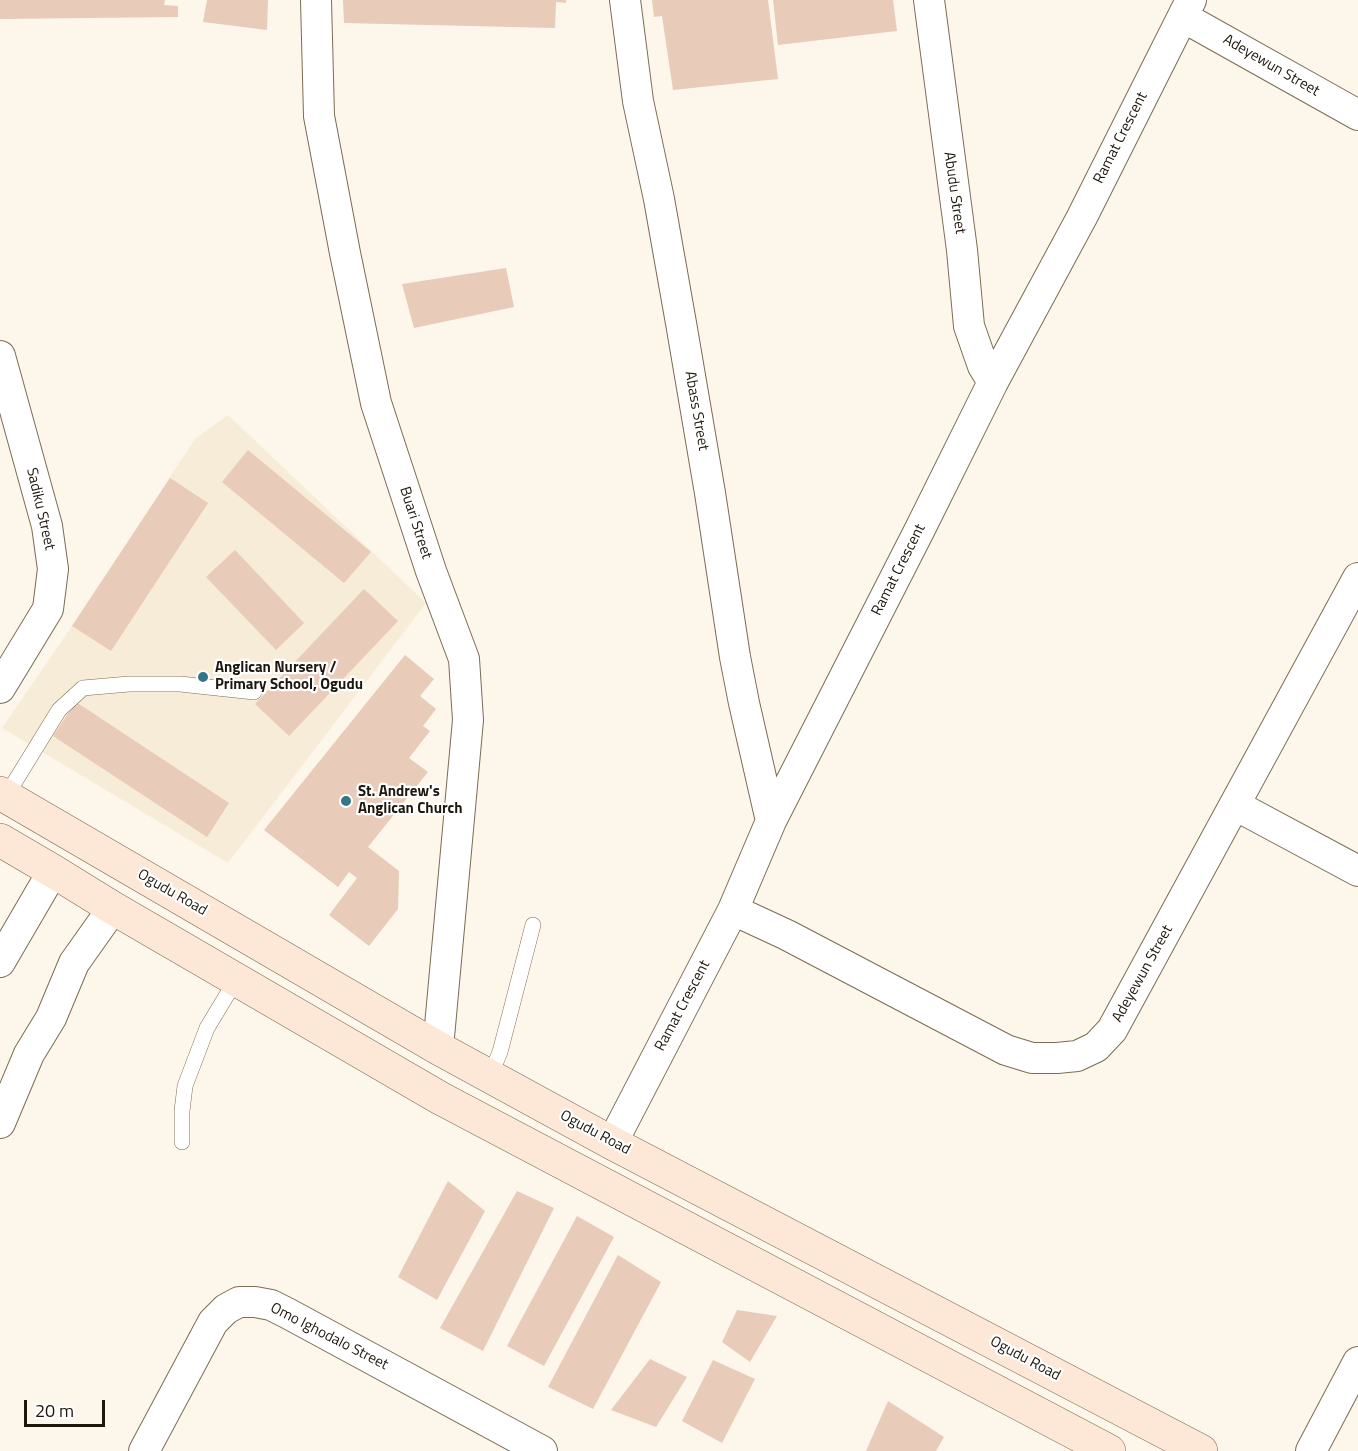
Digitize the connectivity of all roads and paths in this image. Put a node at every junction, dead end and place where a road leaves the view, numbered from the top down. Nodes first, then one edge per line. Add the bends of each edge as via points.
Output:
1 (316, 0) edge
2 (625, 0) edge
3 (929, 0) edge
4 (1187, 8) edge
5 (1358, 115) edge
6 (0, 356) edge
7 (993, 382) junction
8 (1358, 578) edge
9 (0, 687) edge
10 (254, 692) dead end
11 (3, 795) edge
12 (1235, 805) junction
13 (771, 821) junction
14 (0, 840) edge
15 (53, 871) junction
16 (1358, 871) edge
17 (113, 908) junction
18 (733, 910) junction
19 (533, 925) dead end
20 (0, 962) edge
21 (236, 980) junction
22 (438, 1048) junction
23 (490, 1076) junction
24 (0, 1123) edge
25 (182, 1142) dead end
26 (612, 1143) junction
27 (1358, 1362) edge
28 (144, 1451) edge
29 (542, 1451) edge
30 (1109, 1451) edge
31 (1202, 1451) edge
32 (1311, 1451) edge

1 - 22 street, Buari Street via 319,116 376,403 464,659 468,720
2 - 13 street, Abass Street via 638,101 687,357 735,657
3 - 7 street, Abudu Street via 969,326
4 - 5 street, Adeyewun Street via 1214,33
4 - 7 street, Ramat Crescent via 1082,217
6 - 9 street, Sadiku Street via 47,526 53,569 48,609
7 - 13 street, Ramat Crescent
8 - 12 street, Adeyewun Street
10 - 11 lane via 180,684 83,688 59,710
11 - 22 main road, Ogudu Road
12 - 16 street
12 - 18 street, Adeyewun Street via 1112,1030 1096,1047 1077,1056 1032,1058 1006,1050
13 - 18 street, Ramat Crescent
14 - 15 main road
15 - 17 main road
15 - 20 street
17 - 21 main road
17 - 24 street via 74,963
18 - 26 street, Ramat Crescent
19 - 23 lane via 500,1052
21 - 25 lane via 207,1028 186,1086
21 - 30 main road via 440,1098
22 - 23 main road, Ogudu Road
23 - 26 main road, Ogudu Road
26 - 31 main road, Ogudu Road
27 - 32 street
28 - 29 street, Omo Ighodalo Street via 213,1322 239,1302 271,1305

